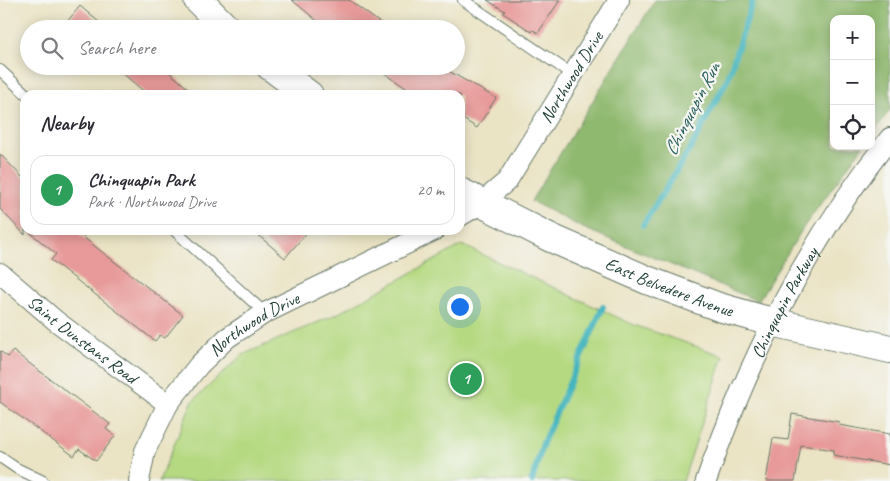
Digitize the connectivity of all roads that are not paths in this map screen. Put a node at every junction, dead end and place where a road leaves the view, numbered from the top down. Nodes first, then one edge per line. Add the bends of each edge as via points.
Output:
1 (198, 0) edge
2 (464, 0) edge
3 (619, 0) edge
4 (218, 20) edge
5 (0, 70) edge
6 (282, 75) edge
7 (573, 76) junction
8 (22, 90) edge
9 (302, 90) edge
10 (890, 138) edge
11 (467, 204) edge
12 (179, 235) edge
13 (424, 235) edge
14 (0, 273) edge
15 (265, 313) junction
16 (772, 322) junction
17 (890, 349) edge
18 (168, 404) junction
19 (0, 456) edge
20 (43, 481) edge
21 (139, 481) edge
22 (708, 481) edge

1 - 4 main road
2 - 7 lane
3 - 7 street, Northwood Drive
5 - 8 lane
6 - 9 main road
7 - 11 street, Northwood Drive via 507,181
10 - 16 street, Chinquapin Parkway via 861,176
11 - 16 main road, East Belvedere Avenue via 647,280 719,307
12 - 15 lane
13 - 15 street, Northwood Drive
14 - 18 street, Saint Dunstans Road via 56,321
15 - 18 street, Northwood Drive via 227,338 199,365
16 - 17 main road, East Belvedere Avenue
16 - 22 street, Chinquapin Parkway via 742,388
18 - 21 street, Northwood Drive via 145,451
19 - 20 lane

